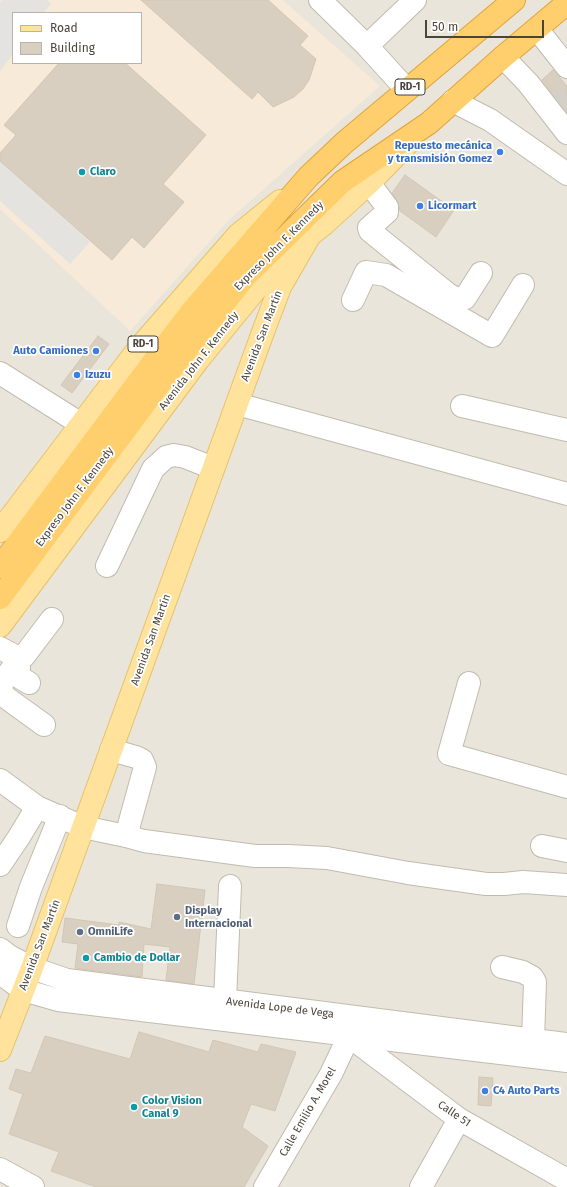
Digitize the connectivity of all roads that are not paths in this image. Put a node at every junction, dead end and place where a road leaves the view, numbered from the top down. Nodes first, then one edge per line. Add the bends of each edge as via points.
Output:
1 (320, 0) edge
2 (415, 0) edge
3 (514, 0) edge
4 (567, 3) edge
5 (537, 29) junction
6 (367, 46) junction
7 (503, 57) junction
8 (567, 67) edge
9 (406, 90) junction
10 (453, 101) junction
11 (429, 123) junction
12 (567, 133) edge
13 (566, 169) edge
14 (308, 177) junction
15 (368, 183) junction
16 (310, 235) junction
17 (481, 273) dead end
18 (522, 285) dead end
19 (353, 300) dead end
20 (157, 372) junction
21 (0, 373) edge
22 (237, 404) junction
23 (462, 406) dead end
24 (81, 424) junction
25 (567, 430) edge
26 (213, 468) junction
27 (567, 494) edge
28 (3, 522) edge
29 (107, 566) dead end
30 (0, 567) edge
31 (0, 598) edge
32 (52, 619) dead end
33 (0, 626) edge
34 (0, 648) edge
35 (19, 658) junction
36 (29, 683) dead end
37 (469, 683) dead end
38 (44, 725) dead end
39 (111, 750) junction
40 (0, 780) edge
41 (567, 787) edge
42 (37, 807) junction
43 (60, 816) junction
44 (83, 827) junction
45 (126, 836) junction
46 (542, 846) dead end
47 (567, 851) edge
48 (0, 865) edge
49 (567, 885) edge
50 (230, 886) dead end
51 (18, 926) dead end
52 (0, 949) edge
53 (502, 967) dead end
54 (32, 968) junction
55 (0, 973) edge
56 (23, 990) junction
57 (225, 1001) junction
58 (351, 1026) junction
59 (533, 1040) junction
60 (567, 1044) edge
61 (0, 1050) edge
62 (567, 1061) edge
63 (459, 1119) junction
64 (0, 1169) edge
65 (567, 1180) edge
66 (33, 1187) edge
67 (265, 1187) edge
68 (421, 1187) edge

1 - 6 street
2 - 6 street
3 - 9 highway, Expreso John F. Kennedy / RD-1
4 - 5 highway, Expreso John F. Kennedy / RD-1
5 - 7 highway, Expreso John F. Kennedy / RD-1
5 - 8 street
6 - 9 street
7 - 10 highway, Expreso John F. Kennedy / RD-1
7 - 12 street via 528,83
9 - 14 highway, Expreso John F. Kennedy / RD-1
10 - 11 highway, Expreso John F. Kennedy / RD-1
10 - 13 street via 490,120
11 - 15 main road, Avenida John F. Kennedy / RD-1
11 - 20 highway, Expreso John F. Kennedy / RD-1 via 342,182 245,277
14 - 20 highway, Expreso John F. Kennedy / RD-1 via 192,311
14 - 24 main road, RD-1 via 239,234 139,348
15 - 16 main road, Avenida John F. Kennedy / RD-1
15 - 17 street via 387,207 387,212 369,228 370,231 448,294 464,298
16 - 22 main road, Avenida San Martín via 280,287
16 - 33 main road, Avenida John F. Kennedy / RD-1 via 260,284 198,360
18 - 19 street via 492,336 386,276 366,272
20 - 30 highway, Expreso John F. Kennedy / RD-1
20 - 31 highway, Expreso John F. Kennedy / RD-1
21 - 24 street
22 - 26 main road, Avenida San Martín
22 - 27 street
23 - 25 street
24 - 28 main road, RD-1
26 - 29 street via 174,455 166,457 156,466
26 - 39 main road, Avenida San Martín
32 - 35 street via 24,656
34 - 35 street
35 - 36 street via 19,677
35 - 38 street via 2,683 1,694
37 - 41 street via 449,754
39 - 44 main road, Avenida San Martín
39 - 45 street via 136,756 142,760 145,767
40 - 42 street
42 - 43 street
42 - 48 street
43 - 44 street
43 - 51 street
44 - 45 street
44 - 54 main road, Avenida San Martín
45 - 49 street via 144,841 255,856 327,858 486,884 523,882
46 - 47 street
50 - 57 street
52 - 54 street, Avenida Lope de Vega
53 - 59 street via 523,972 535,982
54 - 56 main road, Avenida San Martín
54 - 57 street, Avenida Lope de Vega via 68,980
55 - 56 street, Avenida Lope de Vega
56 - 58 street, Avenida Lope de Vega via 58,1000
56 - 61 main road, Avenida San Martín
57 - 58 street, Avenida Lope de Vega
58 - 59 street, Avenida Lope de Vega
58 - 62 street, Avenida Lope de Vega
58 - 63 street, Calle 51
58 - 67 street, Calle Emilio A. Morel via 331,1074
59 - 60 street, Avenida Lope de Vega
63 - 65 street, Calle 51
63 - 68 street
64 - 66 street

